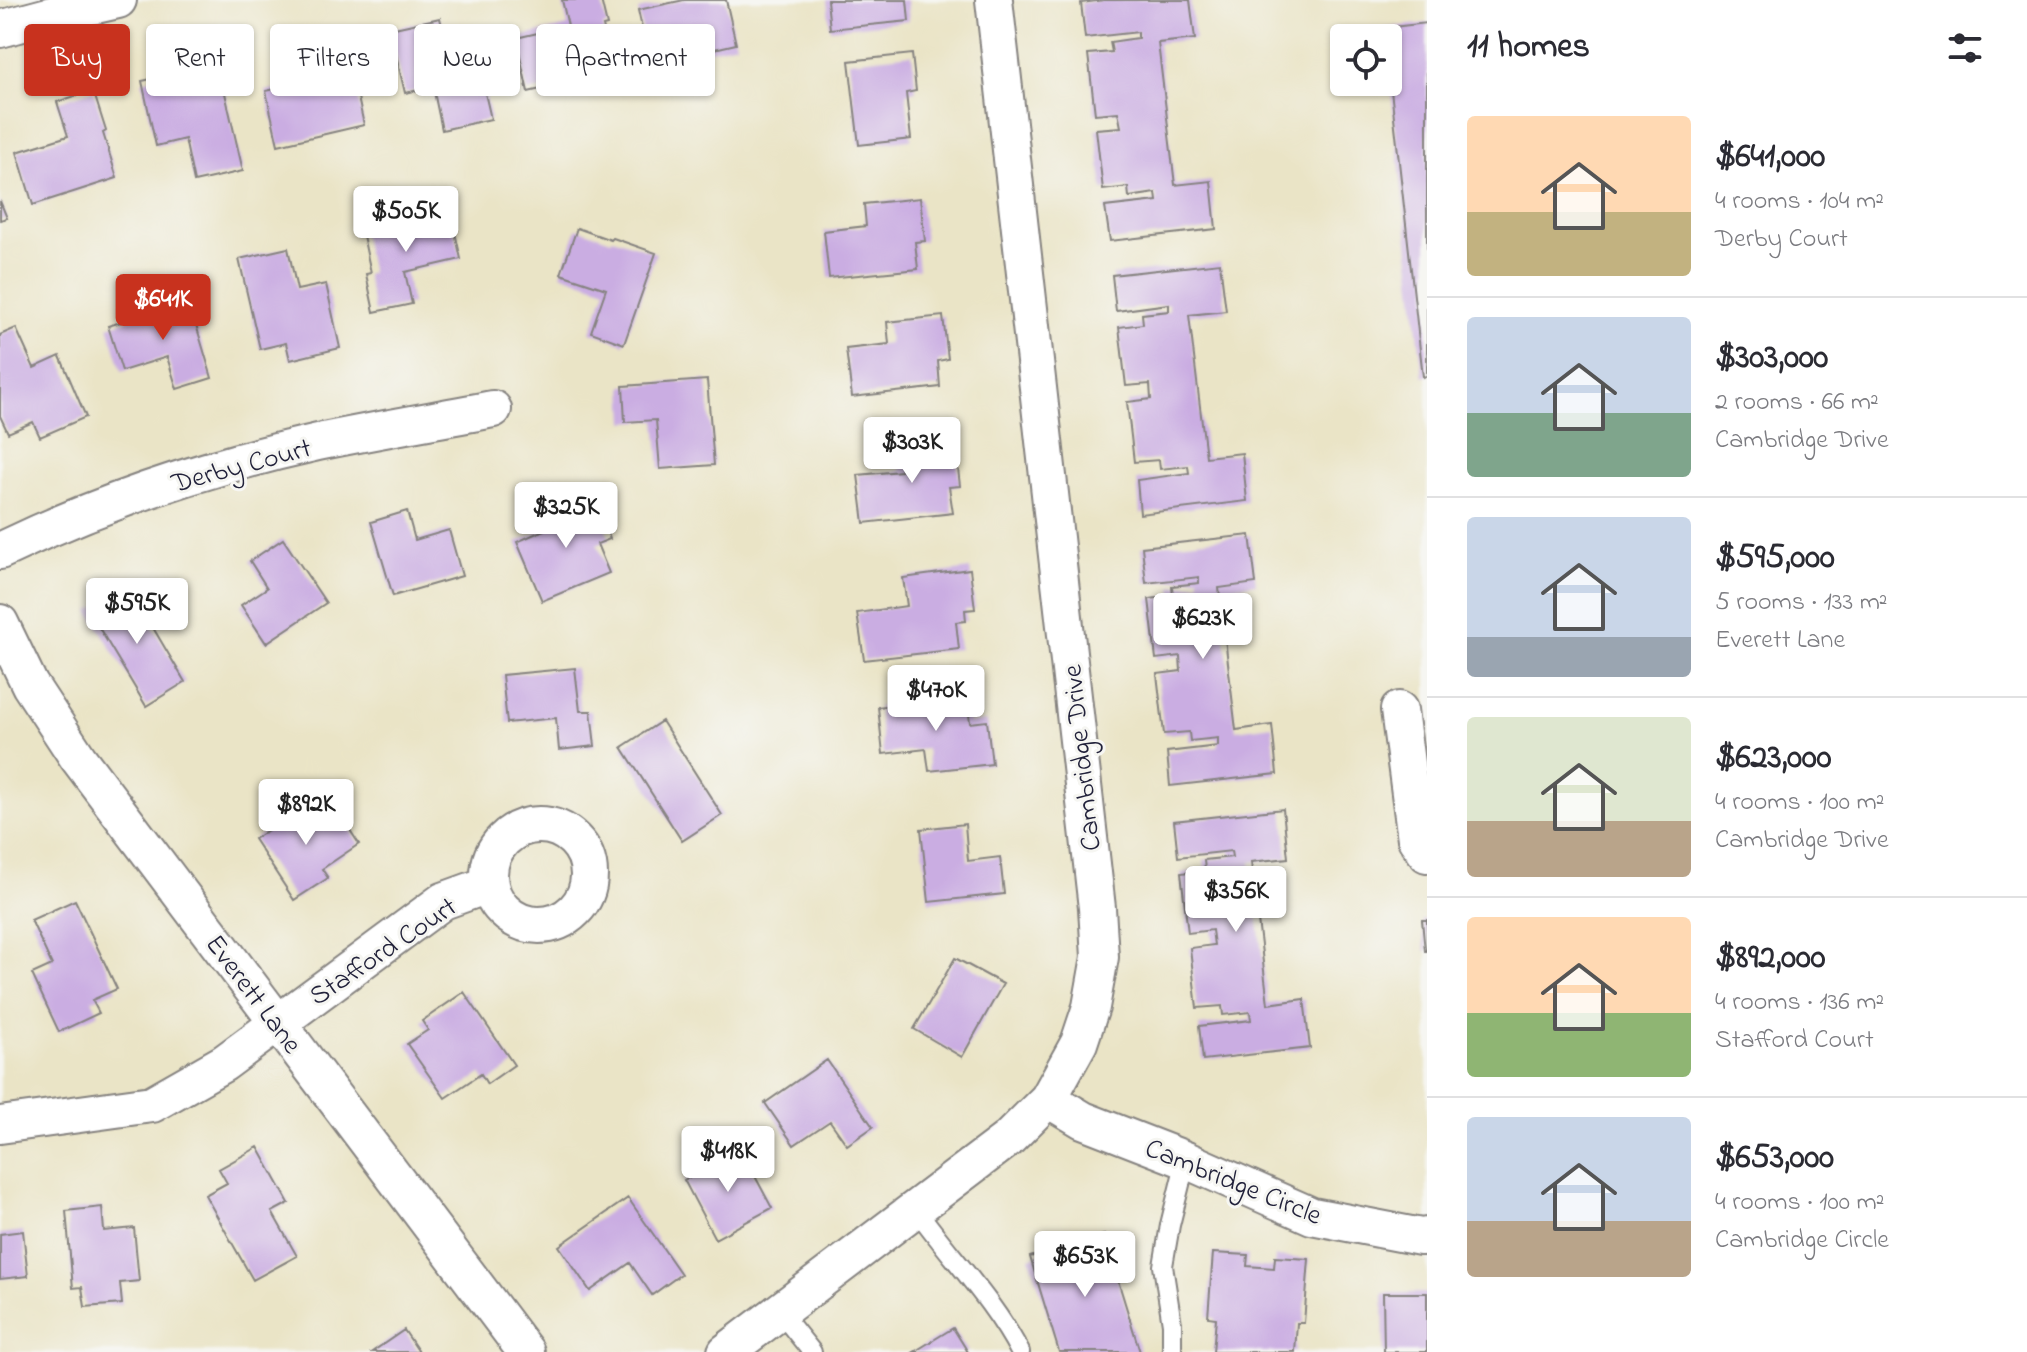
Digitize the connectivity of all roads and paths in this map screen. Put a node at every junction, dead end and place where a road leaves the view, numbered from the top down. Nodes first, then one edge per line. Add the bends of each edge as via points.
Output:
1 (118, 0) edge
2 (994, 0) edge
3 (0, 29) edge
4 (493, 409) dead end
5 (0, 551) edge
6 (0, 623) edge
7 (1399, 710) dead end
8 (1427, 854) edge
9 (490, 884) dead end
10 (277, 1023) junction
11 (1048, 1099) junction
12 (0, 1125) edge
13 (1186, 1160) junction
14 (916, 1209) junction
15 (1427, 1236) edge
16 (780, 1312) junction
17 (526, 1352) edge
18 (726, 1352) edge
19 (812, 1352) edge
20 (1020, 1352) edge
21 (1172, 1352) edge

1 - 3 street
2 - 11 street, Cambridge Drive via 1100,957 1079,1043
4 - 5 street, Derby Court via 317,443 200,474 152,488
6 - 10 street, Everett Lane via 30,685 78,758
7 - 8 street via 1416,839
9 - 10 street, Stafford Court via 443,901
10 - 12 street, Stafford Court via 224,1063 152,1104
10 - 17 street, Everett Lane
11 - 13 street, Cambridge Circle via 1083,1120
11 - 14 street, Cambridge Drive via 1009,1138
13 - 15 street, Cambridge Circle via 1312,1216
13 - 21 lane via 1163,1266
14 - 16 street, Cambridge Drive
14 - 20 lane via 1007,1327
16 - 18 street, Cambridge Drive
16 - 19 lane

